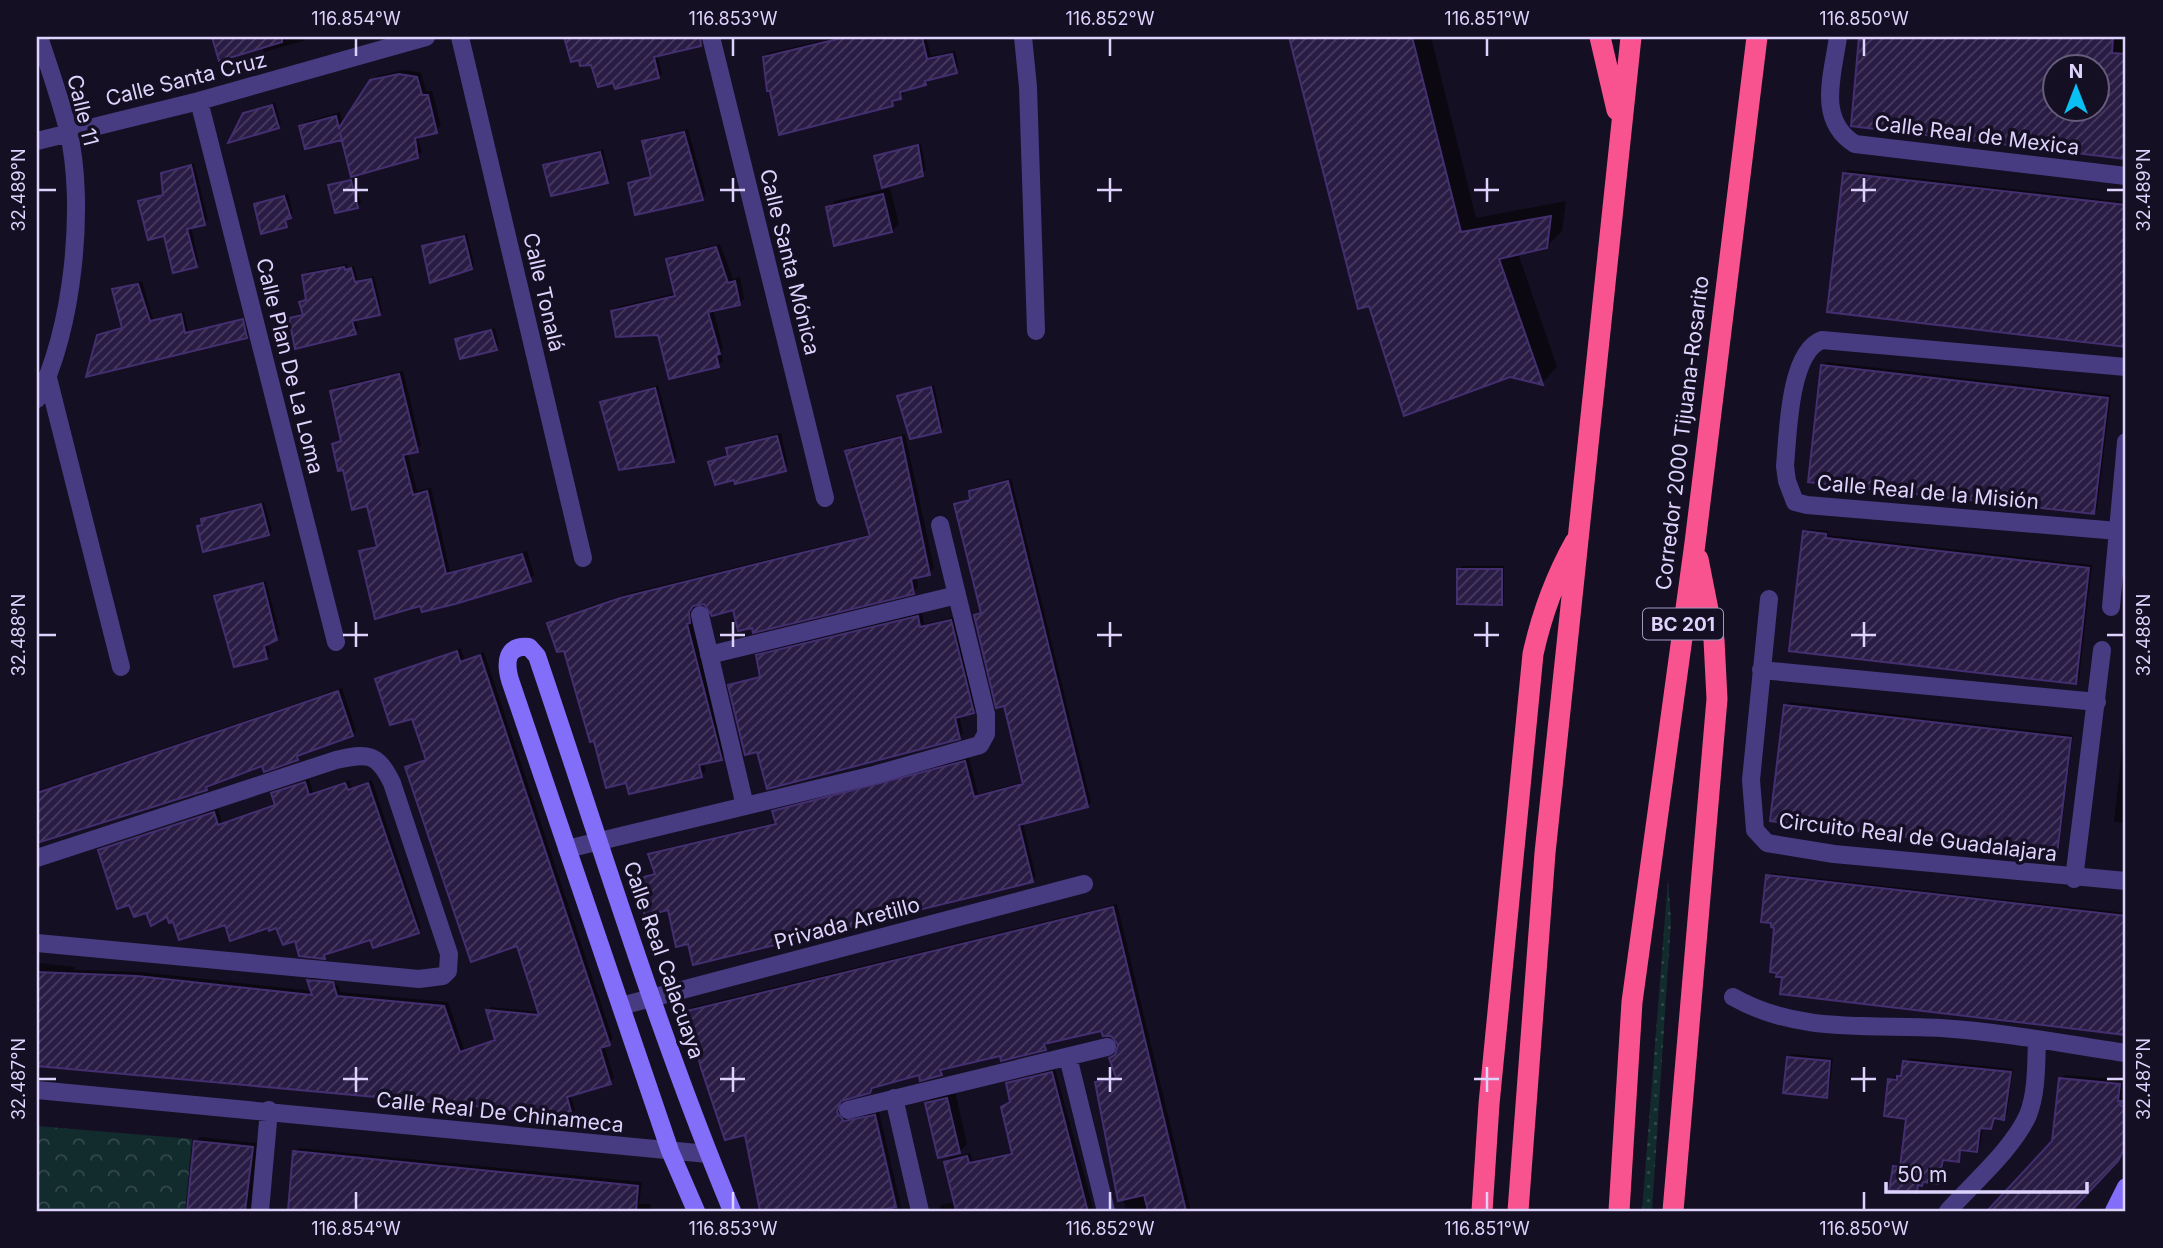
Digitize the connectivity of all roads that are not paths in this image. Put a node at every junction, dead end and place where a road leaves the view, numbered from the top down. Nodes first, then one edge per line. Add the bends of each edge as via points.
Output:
1 (39, 37) edge
2 (426, 37) edge
3 (460, 37) edge
4 (711, 37) edge
5 (1023, 37) edge
6 (1600, 37) edge
7 (1631, 37) edge
8 (1757, 37) edge
9 (1838, 37) edge
10 (199, 101) junction
11 (1620, 125) junction
12 (69, 132) junction
13 (37, 141) edge
14 (2126, 176) edge
15 (1036, 331) dead end
16 (2126, 368) edge
17 (48, 378) junction
18 (37, 399) edge
19 (2126, 442) edge
20 (825, 498) dead end
21 (940, 525) dead end
22 (2118, 531) junction
23 (1579, 534) junction
24 (1695, 543) junction
25 (583, 558) dead end
26 (957, 594) junction
27 (1769, 599) dead end
28 (2111, 607) dead end
29 (700, 615) dead end
30 (336, 642) dead end
31 (2102, 650) dead end
32 (709, 655) junction
33 (121, 667) dead end
34 (1761, 670) junction
35 (2097, 702) junction
36 (745, 806) junction
37 (599, 842) junction
38 (567, 849) junction
39 (37, 858) edge
40 (2074, 879) junction
41 (2126, 881) edge
42 (1084, 884) dead end
43 (37, 943) edge
44 (653, 997) junction
45 (1734, 997) dead end
46 (621, 1006) junction
47 (2037, 1040) junction
48 (1107, 1047) dead end
49 (2126, 1053) edge
50 (1069, 1057) junction
51 (37, 1090) edge
52 (894, 1098) junction
53 (848, 1110) dead end
54 (269, 1111) junction
55 (670, 1151) junction
56 (708, 1154) junction
57 (2126, 1187) edge
58 (260, 1211) edge
59 (696, 1211) edge
60 (732, 1211) edge
61 (920, 1211) edge
62 (1106, 1211) edge
63 (1482, 1211) edge
64 (1518, 1211) edge
65 (1619, 1211) edge
66 (1673, 1211) edge
67 (1948, 1211) edge
68 (2114, 1211) edge

1 - 12 street, Calle 11
2 - 10 street, Calle Santa Cruz
3 - 25 street, Calle Tonalá
4 - 20 street, Calle Santa Mónica
5 - 15 street
6 - 11 highway
7 - 11 highway
8 - 24 highway, Corredor 2000 Tijuana-Rosarito / BC 201
9 - 14 street, Calle Real de Mexica via 1830,112 1839,132 1855,144
10 - 12 street, Calle Santa Cruz
10 - 30 street, Calle Plan De La Loma
11 - 23 highway
12 - 13 street, Calle Santa Cruz
12 - 17 street, Calle 11 via 77,216 69,291
16 - 22 street, Calle Real de la Misión via 1822,340 1812,343 1800,363 1785,466 1795,502 1807,505
17 - 18 street, Calle 11
17 - 33 street
19 - 22 street
21 - 26 street
22 - 28 street
23 - 63 highway via 1556,575 1533,654
23 - 64 highway via 1545,853
24 - 65 highway, Corredor 2000 Tijuana-Rosarito / BC 201 via 1632,1002
24 - 66 highway via 1714,640 1717,699
26 - 32 street
26 - 36 street via 986,714 986,734 980,745
27 - 34 street, Circuito Real de Guadalajara
29 - 32 street
31 - 35 street, Circuito Real de Guadalajara
32 - 36 street
34 - 35 street
34 - 40 street, Circuito Real de Guadalajara via 1751,780 1755,830 1767,843
35 - 40 street, Circuito Real de Guadalajara
36 - 37 street
37 - 38 street
37 - 38 street, Calle Real Calacuaya via 537,656 529,647 518,648 511,651 507,669
37 - 44 street, Calle Real Calacuaya
38 - 46 street
39 - 43 street via 336,760 373,757 392,783 450,964 443,976 419,979
40 - 41 street, Circuito Real de Guadalajara
42 - 44 street, Privada Aretillo
44 - 46 street, Privada Aretillo
44 - 56 street, Calle Real Calacuaya
45 - 47 street via 1759,1012 1828,1026 1942,1028
46 - 55 street
47 - 49 street
47 - 67 street via 2035,1089 2028,1115
48 - 50 street
50 - 52 street
50 - 62 street
51 - 54 street, Calle Real De Chinameca
52 - 53 street
52 - 61 street
54 - 55 street, Calle Real De Chinameca
54 - 58 street
55 - 56 street, Calle Real De Chinameca
55 - 59 street
56 - 60 street, Calle Real Calacuaya
57 - 68 street

